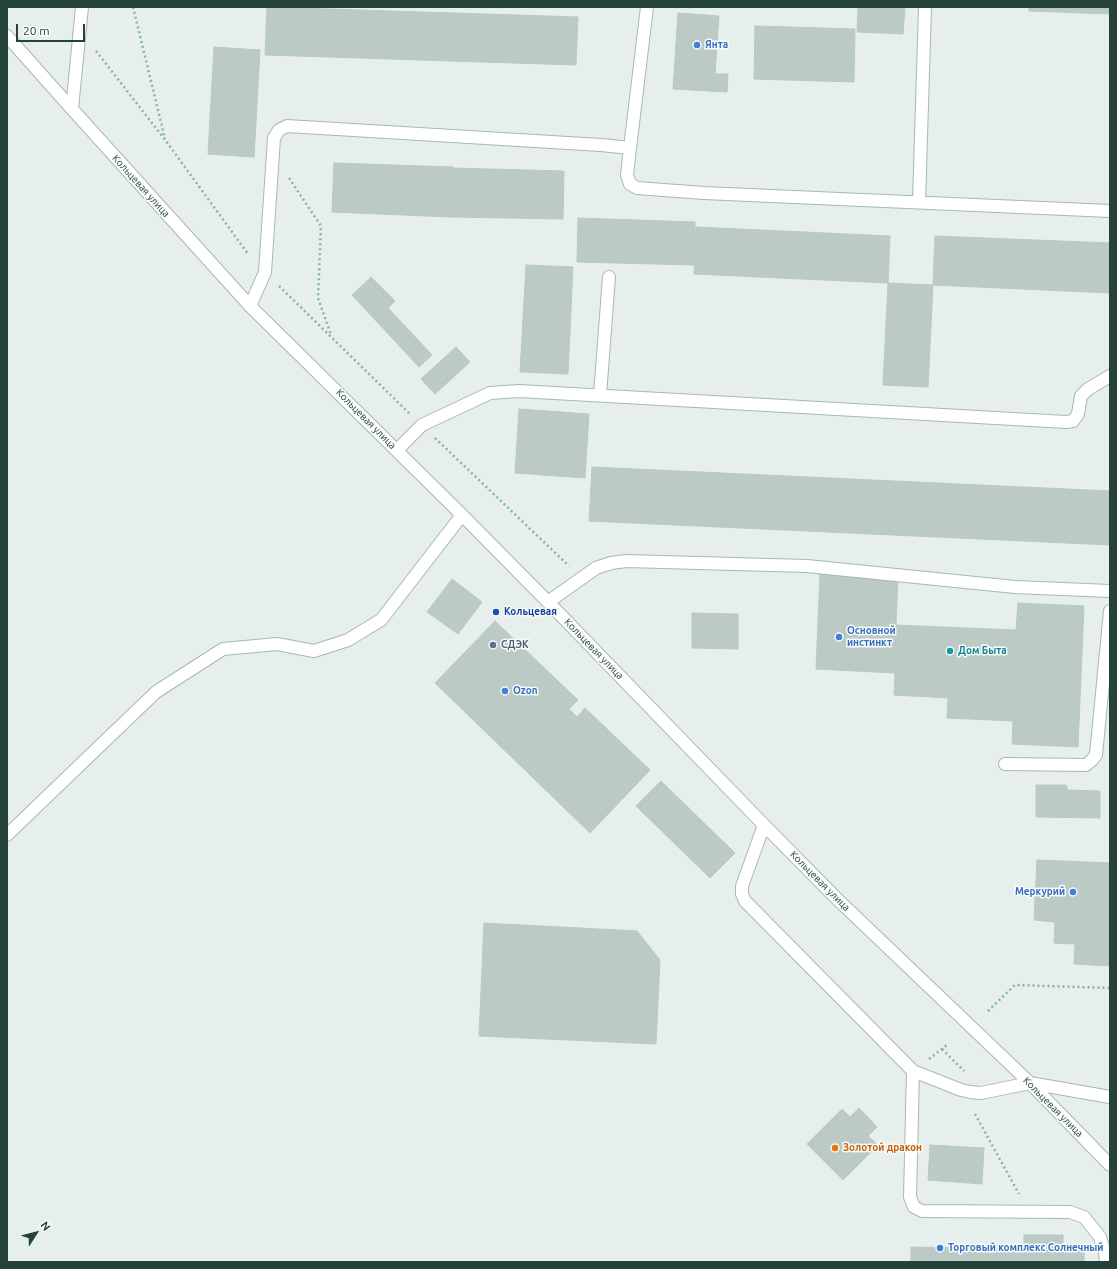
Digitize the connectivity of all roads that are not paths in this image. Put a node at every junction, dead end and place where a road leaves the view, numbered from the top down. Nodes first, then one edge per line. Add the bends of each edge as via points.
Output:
1 (82, 7) edge
2 (647, 7) edge
3 (925, 7) edge
4 (7, 36) edge
5 (72, 110) junction
6 (630, 148) junction
7 (920, 202) junction
8 (1110, 211) edge
9 (610, 277) dead end
10 (250, 306) junction
11 (1110, 376) edge
12 (600, 396) junction
13 (397, 450) junction
14 (462, 515) junction
15 (1110, 591) edge
16 (548, 602) junction
17 (1110, 611) edge
18 (1005, 764) dead end
19 (764, 825) junction
20 (7, 835) edge
21 (913, 1072) junction
22 (1030, 1083) junction
23 (1110, 1097) edge
24 (1110, 1164) edge
25 (1106, 1262) edge

1 - 5 street
2 - 6 street
3 - 7 street
4 - 5 street, Кольцевая улица
5 - 10 street, Кольцевая улица
6 - 7 street via 627,175 630,184 637,188
6 - 10 street via 287,126 279,130 274,138 265,272
7 - 8 street
9 - 12 street
10 - 13 street, Кольцевая улица
11 - 12 street via 1081,396 1078,414 1073,420 1066,422
12 - 13 street via 519,391 490,393 422,425
13 - 14 street, Кольцевая улица
14 - 16 street, Кольцевая улица
14 - 20 street via 381,620 348,640 314,651 277,644 223,649 156,692
15 - 16 street via 1015,587 807,566 626,561 596,568
16 - 19 street, Кольцевая улица
17 - 18 street via 1096,754 1092,760 1086,764
19 - 21 street via 742,886 742,894 746,901
19 - 22 street, Кольцевая улица via 835,897
21 - 22 street via 970,1092 981,1093
21 - 25 street via 910,1197 914,1207 922,1211 1070,1212 1084,1217 1100,1237
22 - 23 street
22 - 24 street, Кольцевая улица

